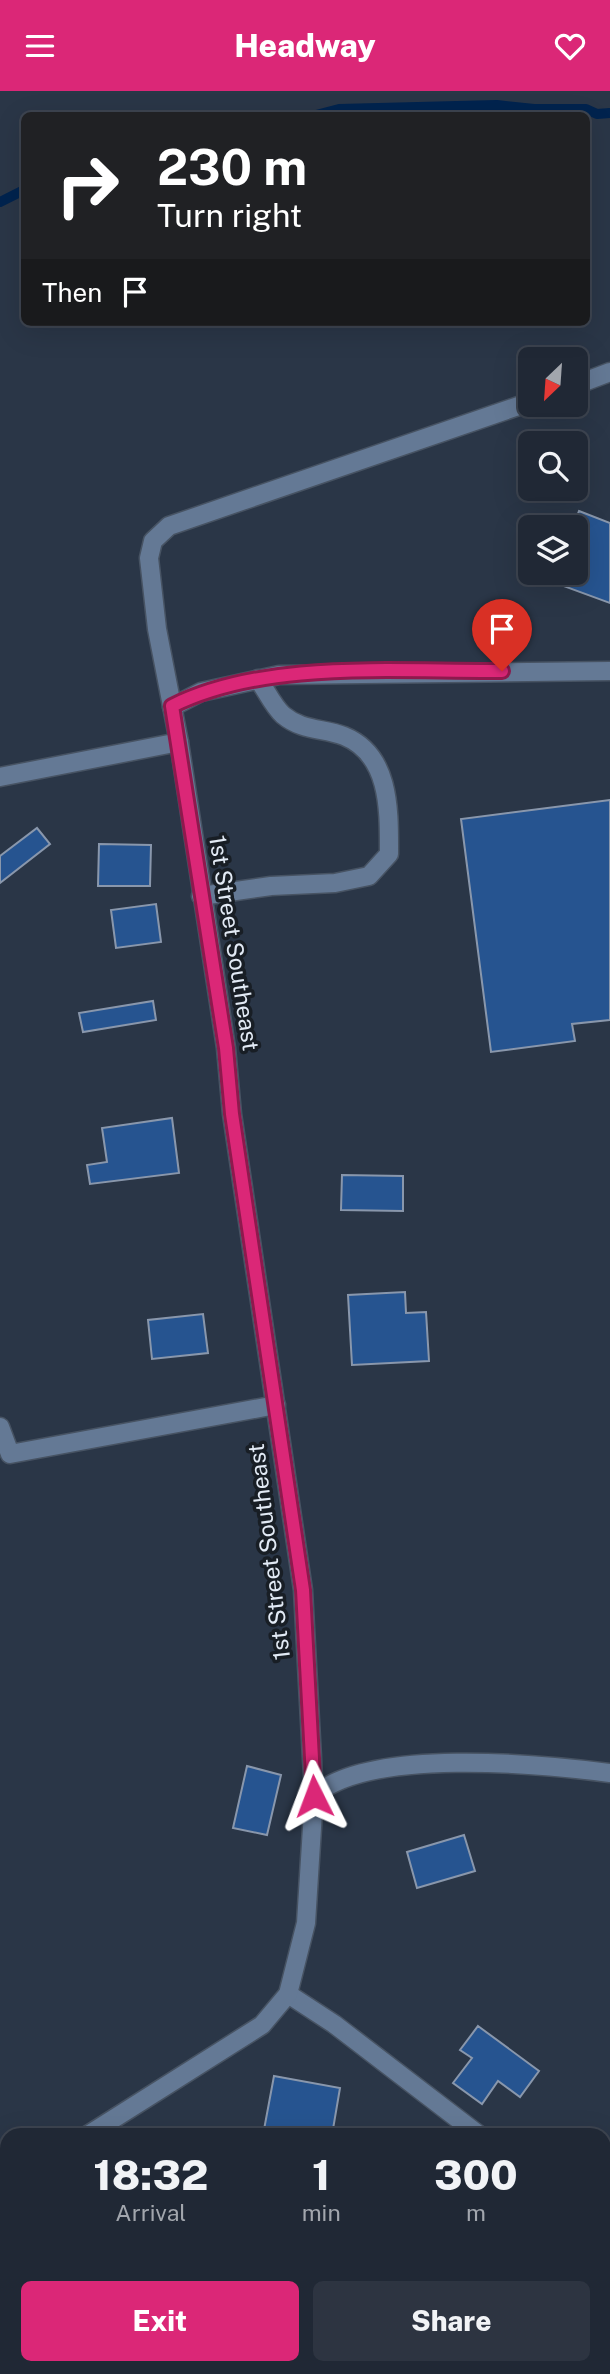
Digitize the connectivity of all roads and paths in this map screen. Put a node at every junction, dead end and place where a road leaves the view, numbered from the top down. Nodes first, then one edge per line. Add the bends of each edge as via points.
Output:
1 (610, 372) edge
2 (588, 380) edge
3 (518, 406) edge
4 (610, 671) edge
5 (258, 679) junction
6 (172, 706) junction
7 (179, 742) junction
8 (0, 777) edge
9 (201, 896) junction
10 (276, 1405) junction
11 (0, 1427) edge
12 (610, 1773) edge
13 (314, 1796) junction
14 (288, 1994) junction
15 (99, 2128) edge
16 (471, 2128) edge

1 - 2 street
3 - 6 street, 1st Street Southeast via 169,526 153,541 149,558
4 - 5 street via 367,672
5 - 6 street via 201,692
5 - 9 street via 282,714 308,729 344,736 381,769 389,815 389,854 369,876
6 - 7 street, 1st Street Southeast
7 - 8 street
7 - 9 street, 1st Street Southeast
9 - 10 street, 1st Street Southeast
10 - 11 street via 9,1454
10 - 13 street, 1st Street Southeast via 303,1590
12 - 13 street via 498,1762 451,1764 382,1770 324,1787
13 - 14 street, 1st Street Southeast via 306,1923
14 - 15 street, 1st Street Southeast via 262,2025
14 - 16 street

